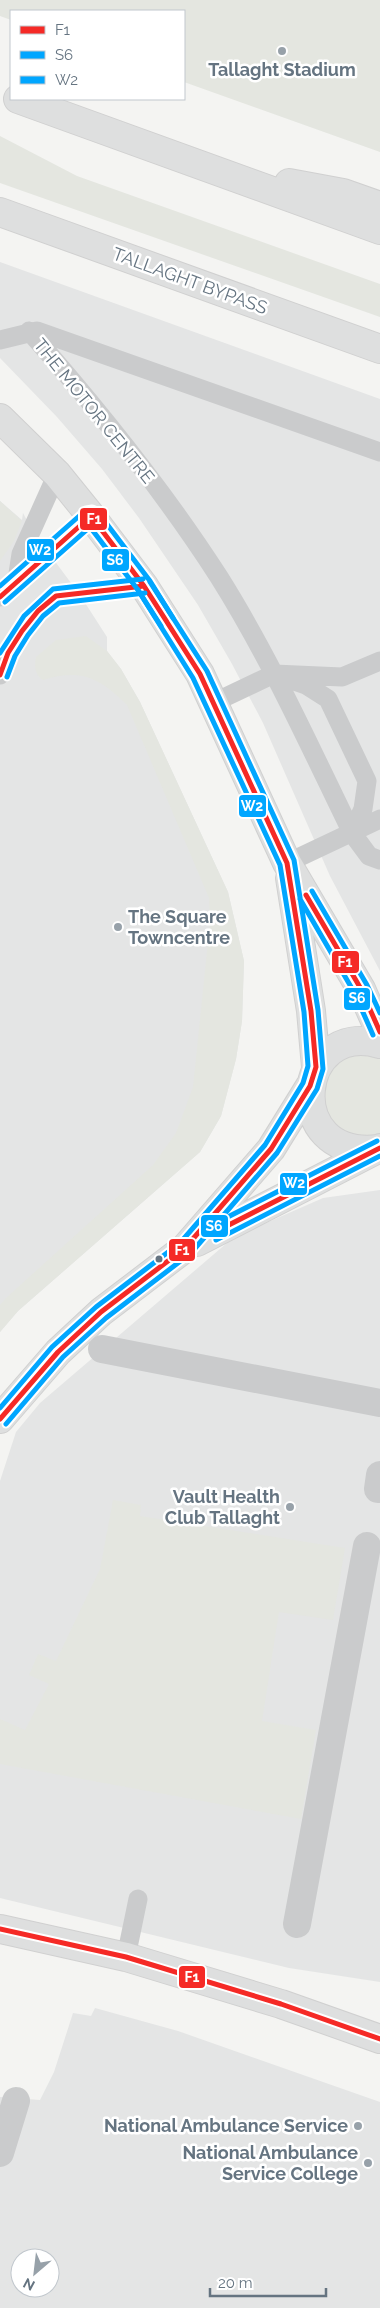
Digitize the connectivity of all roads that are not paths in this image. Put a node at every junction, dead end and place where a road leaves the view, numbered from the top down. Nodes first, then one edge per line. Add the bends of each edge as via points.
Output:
1 (21, 100) edge
2 (211, 168) junction
3 (380, 206) edge
4 (0, 212) edge
5 (380, 230) edge
6 (29, 331) junction
7 (0, 340) edge
8 (380, 349) edge
9 (0, 418) edge
10 (380, 452) edge
11 (57, 474) junction
12 (91, 516) junction
13 (17, 580) junction
14 (144, 586) junction
15 (0, 597) edge
16 (380, 661) edge
17 (0, 673) edge
18 (274, 674) junction
19 (215, 702) junction
20 (380, 819) edge
21 (352, 833) junction
22 (380, 860) edge
23 (287, 863) junction
24 (380, 1032) edge
25 (380, 1044) edge
26 (313, 1077) junction
27 (379, 1148) edge
28 (184, 1248) junction
29 (102, 1349) dead end
30 (380, 1403) edge
31 (0, 1419) edge
32 (367, 1546) dead end
33 (138, 1899) dead end
34 (297, 1924) dead end
35 (0, 1929) edge
36 (126, 1957) junction
37 (374, 2034) edge
38 (16, 2101) dead end
39 (0, 2153) edge

1 - 2 street
2 - 3 street via 343,193
2 - 5 street
4 - 8 street, TALLAGHT BYPASS
6 - 7 lane
6 - 10 lane, THE MOTOR CENTRE via 37,331
6 - 18 lane, THE MOTOR CENTRE via 92,402 181,521 219,578
9 - 11 street
11 - 12 street
11 - 13 lane via 21,554
12 - 13 lane
12 - 14 street
13 - 15 lane
14 - 17 lane via 56,596 26,624
14 - 19 street
16 - 18 lane via 342,677
18 - 19 lane
18 - 21 lane, THE MOTOR CENTRE
18 - 21 lane via 306,685 328,699 367,781 363,809
19 - 23 street
20 - 21 lane
21 - 22 lane, THE MOTOR CENTRE via 369,856
21 - 23 lane
23 - 24 street via 361,989
23 - 26 street via 311,1011
25 - 26 street via 354,1041 339,1046 326,1055
26 - 27 street via 310,1105 316,1122 329,1138 360,1151
26 - 28 street via 272,1149
27 - 28 street
28 - 31 street via 101,1312 58,1352
29 - 30 street
32 - 34 street
33 - 36 lane
35 - 36 street
36 - 37 street
38 - 39 street

